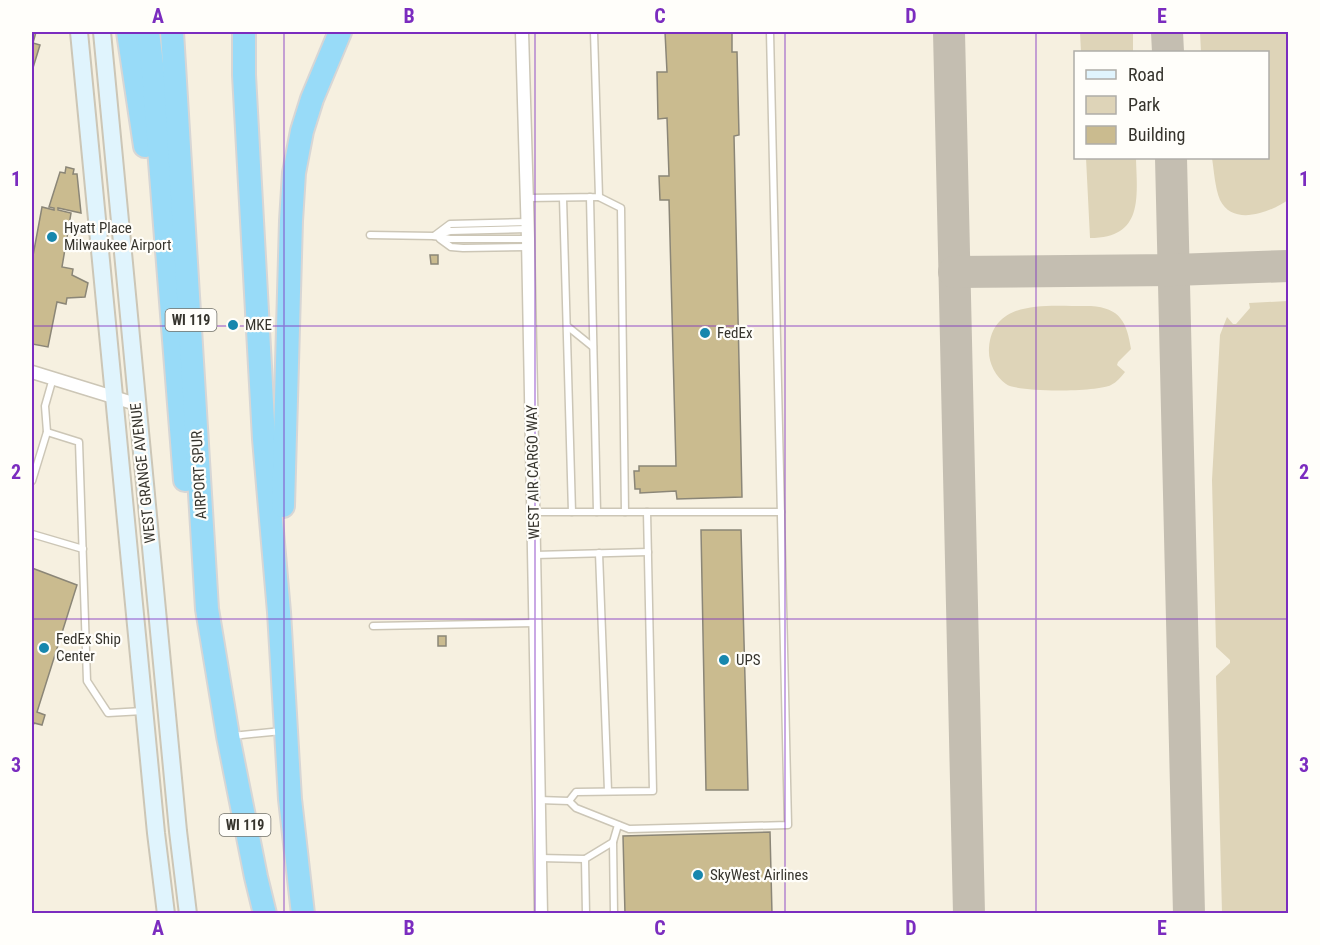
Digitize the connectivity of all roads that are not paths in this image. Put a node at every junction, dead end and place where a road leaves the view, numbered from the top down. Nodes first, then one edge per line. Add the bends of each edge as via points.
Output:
1 (79, 32) edge
2 (102, 32) edge
3 (128, 32) edge
4 (148, 32) edge
5 (172, 32) edge
6 (244, 32) edge
7 (340, 32) edge
8 (522, 32) edge
9 (594, 32) edge
10 (770, 32) edge
11 (590, 197) junction
12 (599, 197) junction
13 (527, 198) junction
14 (563, 198) junction
15 (528, 234) junction
16 (370, 235) dead end
17 (434, 236) junction
18 (168, 278) junction
19 (567, 326) junction
20 (593, 347) junction
21 (32, 372) edge
22 (53, 378) junction
23 (114, 397) junction
24 (136, 404) junction
25 (46, 432) junction
26 (32, 481) edge
27 (145, 488) junction
28 (122, 490) junction
29 (534, 512) junction
30 (572, 512) junction
31 (597, 512) junction
32 (625, 512) junction
33 (647, 512) junction
34 (781, 512) junction
35 (32, 534) edge
36 (83, 549) junction
37 (648, 552) junction
38 (599, 553) junction
39 (535, 555) junction
40 (207, 609) junction
41 (279, 612) junction
42 (536, 623) junction
43 (373, 626) dead end
44 (144, 711) junction
45 (286, 730) junction
46 (228, 736) junction
47 (608, 791) junction
48 (539, 800) junction
49 (569, 801) junction
50 (618, 825) junction
51 (178, 831) junction
52 (156, 833) junction
53 (613, 842) junction
54 (540, 858) junction
55 (585, 859) junction
56 (166, 914) edge
57 (188, 914) edge
58 (265, 914) edge
59 (303, 914) edge
60 (542, 914) edge
61 (586, 914) edge
62 (614, 914) edge

1 - 23 street, WEST GRANGE AVENUE
2 - 24 street, WEST GRANGE AVENUE
3 - 18 highway
4 - 18 highway
5 - 40 highway, AIRPORT SPUR / WI 119
6 - 41 highway, WI 119 via 264,427
7 - 41 highway via 316,84 293,187
8 - 13 street, WEST AIR CARGO WAY
9 - 12 lane
10 - 34 lane
11 - 12 lane
11 - 14 lane
11 - 20 lane
12 - 32 lane via 621,208
13 - 14 lane
13 - 15 street, WEST AIR CARGO WAY
14 - 19 lane
15 - 17 lane via 450,231
15 - 17 lane via 463,248 451,247
15 - 29 street, WEST AIR CARGO WAY
16 - 17 lane
18 - 40 highway via 184,475
19 - 20 lane
19 - 30 lane
20 - 31 lane
21 - 22 street
22 - 23 street
22 - 25 lane via 45,406
23 - 24 street
23 - 28 street, WEST GRANGE AVENUE
24 - 27 street, WEST GRANGE AVENUE
25 - 26 lane
25 - 36 lane via 79,442
27 - 28 street
27 - 51 street, WEST GRANGE AVENUE
28 - 44 street, WEST GRANGE AVENUE
29 - 30 lane
29 - 39 street, WEST AIR CARGO WAY
30 - 31 lane
31 - 32 lane
32 - 33 lane
33 - 34 lane
33 - 37 lane
34 - 50 lane via 788,825 638,830
35 - 36 lane
36 - 44 lane via 87,681 108,713
37 - 38 lane
37 - 47 lane via 653,790
38 - 39 lane
38 - 47 lane
39 - 42 street, WEST AIR CARGO WAY
40 - 46 highway, AIRPORT SPUR / WI 119
41 - 45 highway, WI 119
42 - 43 lane
42 - 48 street, WEST AIR CARGO WAY
44 - 52 street, WEST GRANGE AVENUE
45 - 46 lane
45 - 59 highway, WI 119
46 - 58 highway, AIRPORT SPUR / WI 119
47 - 49 lane via 576,792
48 - 49 lane
48 - 54 street, WEST AIR CARGO WAY
49 - 50 lane via 576,808
50 - 53 lane
51 - 52 street
51 - 57 street, WEST GRANGE AVENUE
52 - 56 street, WEST GRANGE AVENUE
53 - 55 lane
53 - 62 lane
54 - 55 lane
54 - 60 street, WEST AIR CARGO WAY
55 - 61 lane

